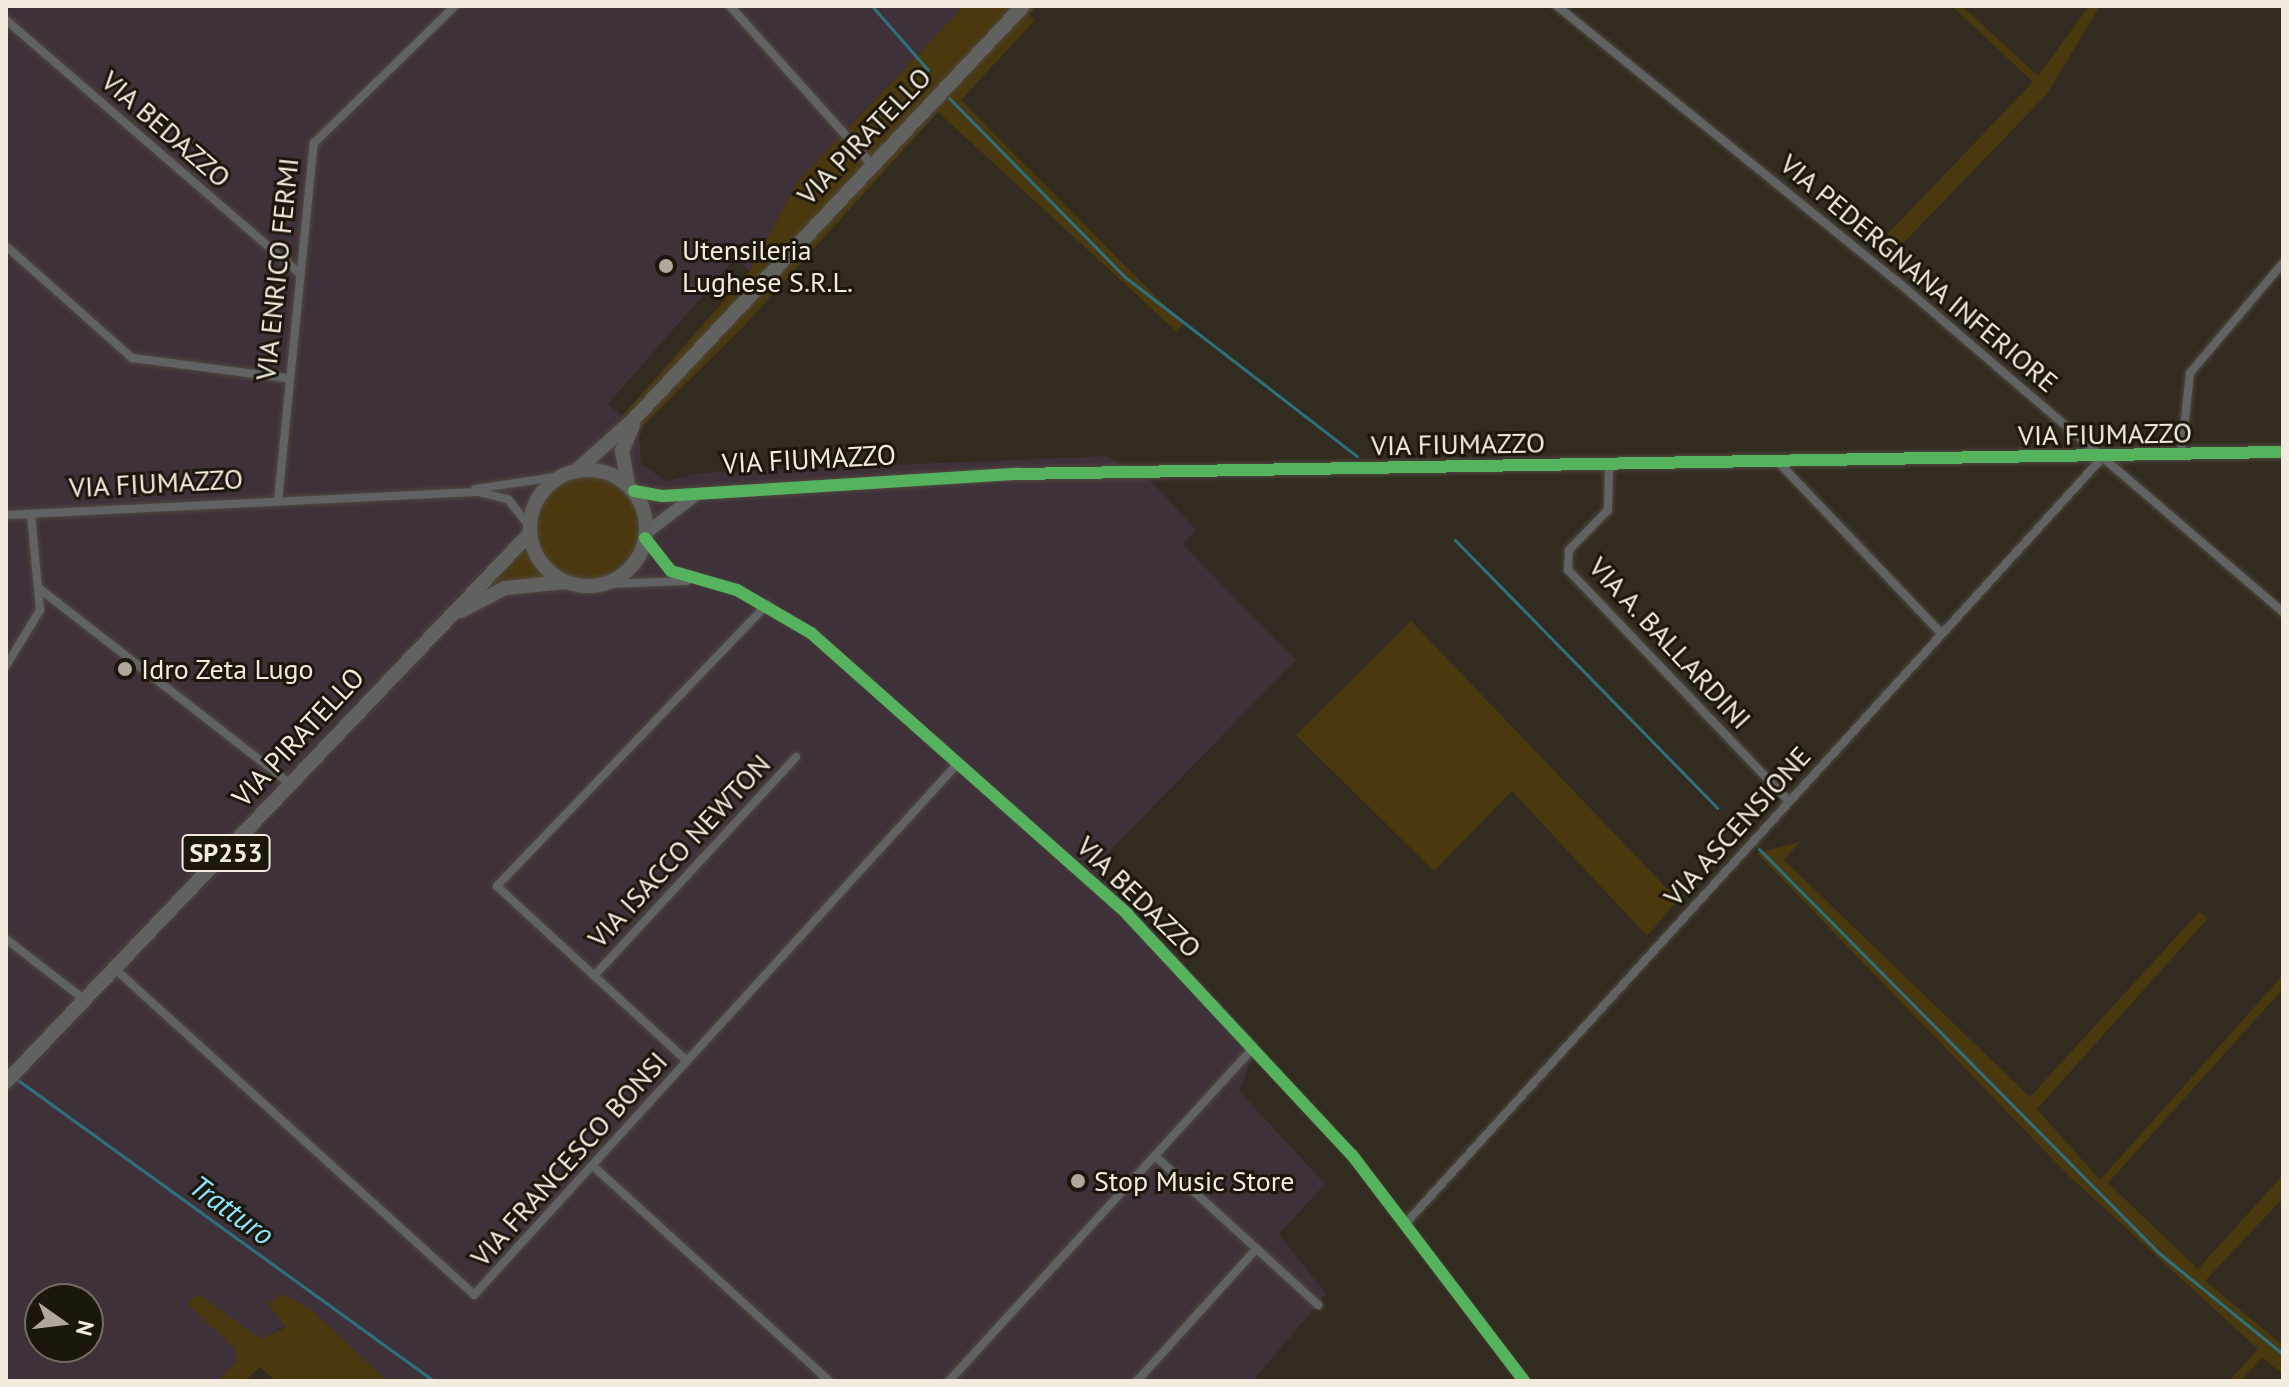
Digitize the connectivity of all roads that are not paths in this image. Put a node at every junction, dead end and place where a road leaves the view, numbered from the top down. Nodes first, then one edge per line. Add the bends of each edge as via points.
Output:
1 (455, 6) edge
2 (730, 6) edge
3 (1023, 6) edge
4 (1557, 6) edge
5 (6, 20) edge
6 (872, 165) junction
7 (6, 246) edge
8 (2283, 263) edge
9 (298, 272) junction
10 (286, 378) junction
11 (644, 408) junction
12 (2283, 452) edge
13 (2181, 457) junction
14 (2102, 458) junction
15 (1780, 464) junction
16 (1609, 466) junction
17 (577, 470) junction
18 (562, 476) junction
19 (631, 488) junction
20 (709, 488) junction
21 (451, 492) junction
22 (278, 501) junction
23 (31, 514) junction
24 (6, 515) edge
25 (530, 530) junction
26 (646, 535) junction
27 (693, 581) junction
28 (568, 582) junction
29 (604, 584) junction
30 (40, 589) junction
31 (767, 604) junction
32 (2283, 612) edge
33 (1941, 633) junction
34 (429, 636) junction
35 (6, 666) edge
36 (796, 757) dead end
37 (958, 763) junction
38 (289, 783) junction
39 (1789, 801) junction
40 (6, 939) edge
41 (115, 969) junction
42 (594, 976) junction
43 (85, 1000) junction
44 (1253, 1048) junction
45 (687, 1061) junction
46 (6, 1082) edge
47 (1155, 1156) junction
48 (593, 1166) junction
49 (1406, 1223) junction
50 (1257, 1248) junction
51 (1318, 1305) dead end
52 (829, 1381) edge
53 (949, 1381) edge
54 (1137, 1381) edge
55 (1524, 1381) edge

1 - 9 street, VIA ENRICO FERMI via 314,143
2 - 6 street
3 - 6 main road, VIA PIRATELLO / SP253
4 - 14 street, VIA PEDERGNANA INFERIORE
5 - 9 street, VIA BEDAZZO
6 - 11 main road, VIA PIRATELLO / SP253
7 - 10 street via 132,358
8 - 13 street via 2190,373
9 - 10 street, VIA ENRICO FERMI
10 - 22 street, VIA ENRICO FERMI
11 - 17 main road, VIA PIRATELLO / SP253
11 - 19 main road, VIA PIRATELLO / SP253 via 622,451
12 - 13 street, VIA FIUMAZZO
13 - 14 street, VIA FIUMAZZO
14 - 15 street, VIA FIUMAZZO
14 - 32 street, VIA PEDERGNANA INFERIORE
14 - 33 street, VIA ASCENSIONE
15 - 16 street, VIA FIUMAZZO
15 - 33 street
16 - 20 street, VIA FIUMAZZO via 1017,474
16 - 39 street, VIA A. BALLARDINI via 1608,510 1569,550 1568,570
17 - 18 main road, SP253
17 - 19 main road via 609,473
18 - 21 street, VIA FIUMAZZO
18 - 25 main road, SP253 via 542,492
19 - 20 street, VIA FIUMAZZO via 663,496
19 - 26 main road, SP253
20 - 26 street, VIA FIUMAZZO
21 - 22 street, VIA FIUMAZZO
21 - 25 street, VIA FIUMAZZO via 503,497
22 - 23 street, VIA FIUMAZZO
23 - 24 street, VIA FIUMAZZO
23 - 30 street
25 - 28 main road via 546,568
25 - 34 main road, VIA PIRATELLO / SP253
26 - 27 street, VIA BEDAZZO via 664,566
26 - 29 main road via 634,563
27 - 29 street, VIA BEDAZZO
27 - 31 street, VIA BEDAZZO
28 - 29 main road, SP253
28 - 34 main road, VIA PIRATELLO / SP253 via 490,593
30 - 35 street via 37,622
30 - 38 street
31 - 37 street, VIA BEDAZZO via 859,670
31 - 42 street via 497,886
33 - 39 street, VIA ASCENSIONE
34 - 38 main road, VIA PIRATELLO / SP253
36 - 42 street, VIA ISACCO NEWTON
37 - 44 street, VIA BEDAZZO via 1127,914
37 - 45 street, VIA FRANCESCO BONSI
38 - 41 main road, VIA PIRATELLO / SP253
39 - 49 street, VIA ASCENSIONE
40 - 43 street
41 - 43 main road, VIA PIRATELLO / SP253
41 - 48 street, VIA FRANCESCO BONSI via 474,1295
42 - 45 street
43 - 46 main road, VIA PIRATELLO / SP253
44 - 47 street
44 - 49 street, VIA BEDAZZO
45 - 48 street, VIA FRANCESCO BONSI
47 - 50 street
47 - 53 street
48 - 52 street
49 - 55 street, VIA BEDAZZO
50 - 51 street
50 - 54 street

